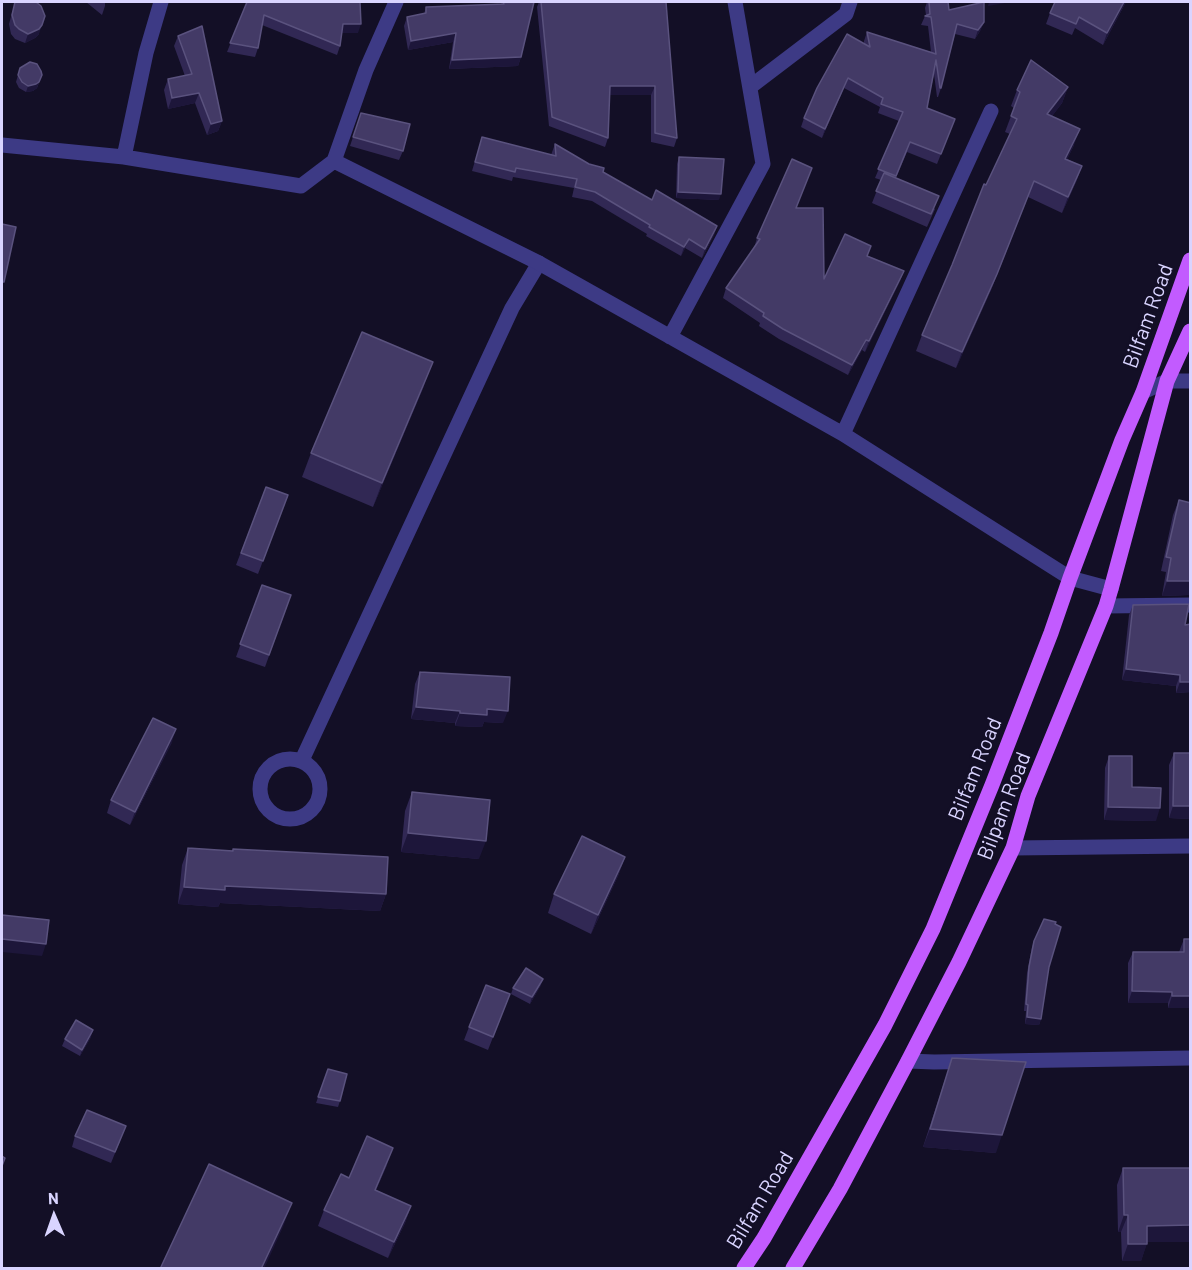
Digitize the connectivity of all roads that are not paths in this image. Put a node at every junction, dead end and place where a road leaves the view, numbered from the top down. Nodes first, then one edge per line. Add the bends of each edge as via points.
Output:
1 (161, 2) edge
2 (396, 2) edge
3 (735, 2) edge
4 (850, 2) edge
5 (750, 87) junction
6 (991, 111) dead end
7 (2, 146) edge
8 (124, 157) junction
9 (334, 161) junction
10 (1191, 260) edge
11 (539, 263) junction
12 (1191, 331) edge
13 (670, 337) junction
14 (1167, 381) junction
15 (1191, 381) edge
16 (1143, 392) junction
17 (843, 435) junction
18 (1070, 578) junction
19 (1111, 589) junction
20 (1191, 605) edge
21 (1106, 606) junction
22 (302, 760) junction
23 (1191, 846) edge
24 (1013, 848) junction
25 (1191, 1058) edge
26 (908, 1061) junction
27 (744, 1269) edge
28 (793, 1269) edge

1 - 8 street
2 - 9 street via 366,70
3 - 5 street
4 - 5 street via 846,14
5 - 13 street via 763,164
6 - 17 street
7 - 8 street
8 - 9 street via 301,186
9 - 11 street
10 - 16 main road, Bilfam Road
11 - 13 street
11 - 22 street via 512,308
12 - 14 main road, Bilpam Road
13 - 17 street
14 - 15 street
14 - 16 street
14 - 19 main road, Bilpam Road
16 - 18 main road, Bilfam Road
17 - 18 street
18 - 19 street
18 - 27 main road, Bilfam Road via 933,929 885,1025
19 - 21 main road, Bilpam Road
20 - 21 street
21 - 24 main road, Bilpam Road via 1028,796
22 - 22 street via 281,759 264,772 259,792 262,803 278,817 299,818 316,805 320,796 317,775
23 - 24 street
24 - 26 main road, Bilpam Road
25 - 26 street
26 - 28 main road, Bilpam Road

